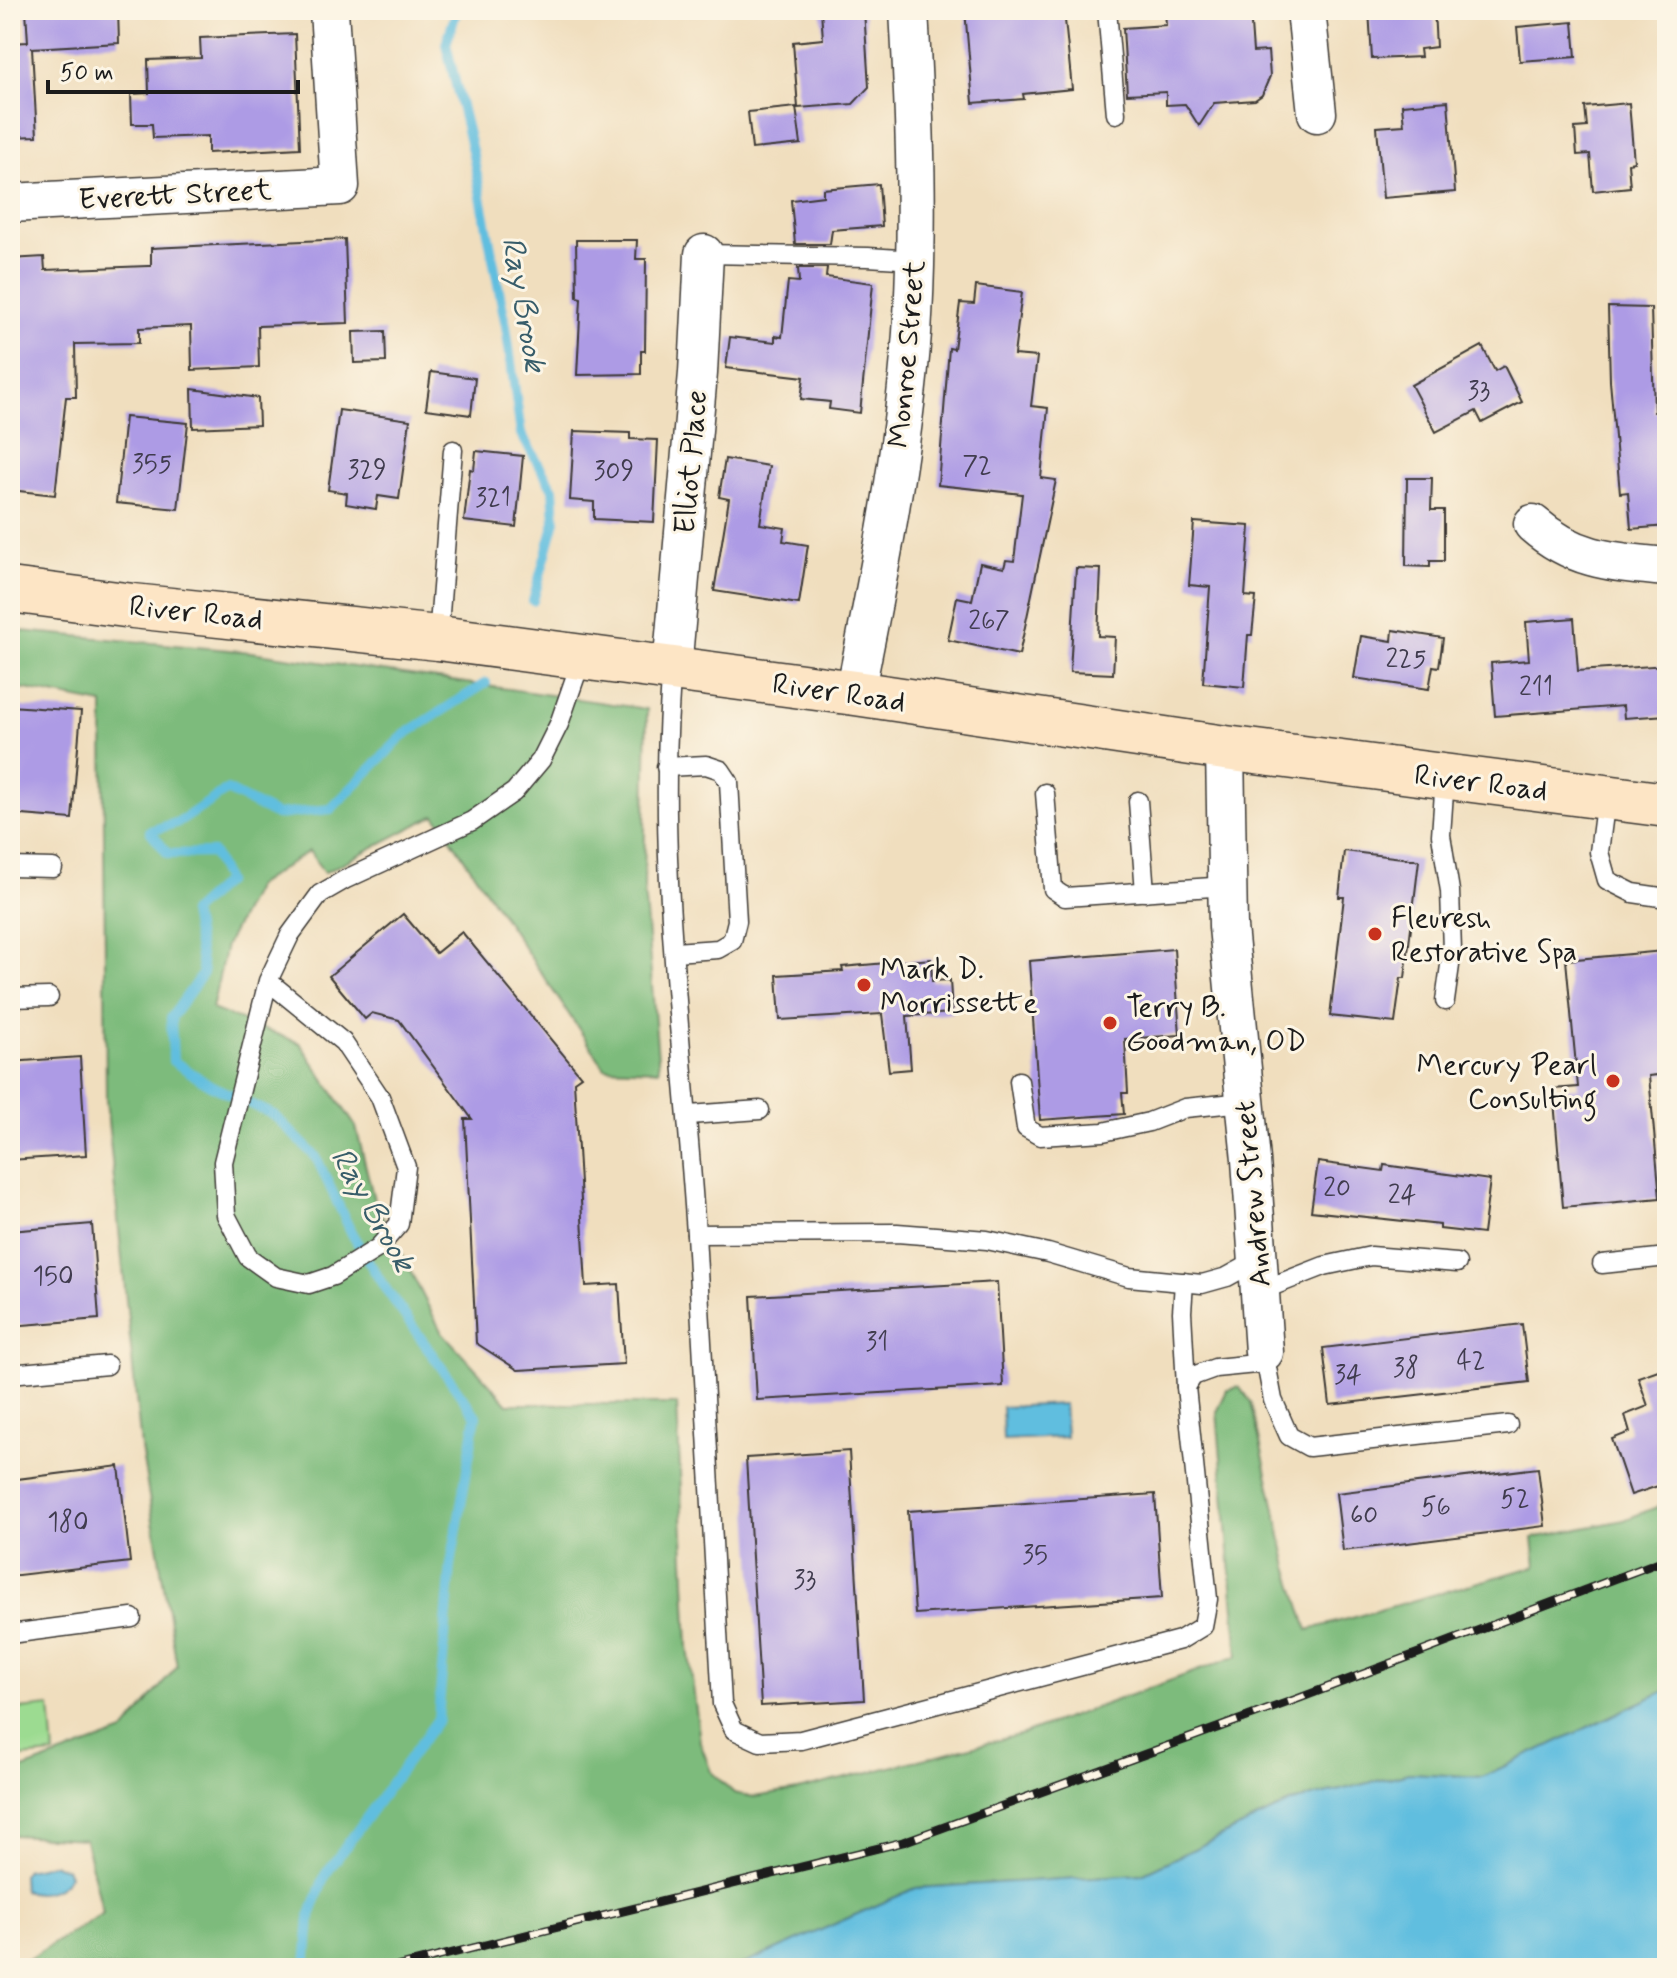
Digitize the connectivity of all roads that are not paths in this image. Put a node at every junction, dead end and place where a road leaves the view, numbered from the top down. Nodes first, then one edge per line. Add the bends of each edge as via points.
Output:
1 (329, 10) edge
2 (909, 10) edge
3 (1107, 10) edge
4 (1306, 10) edge
5 (1317, 113) dead end
6 (1116, 114) dead end
7 (10, 203) edge
8 (704, 254) joint
9 (915, 260) junction
10 (453, 450) dead end
11 (1533, 524) dead end
12 (1667, 567) edge
13 (10, 590) edge
14 (438, 638) junction
15 (582, 658) junction
16 (672, 669) junction
17 (855, 693) junction
18 (1225, 748) junction
19 (666, 767) junction
20 (1445, 778) junction
21 (1045, 793) dead end
22 (1606, 798) junction
23 (1138, 801) dead end
24 (1667, 805) edge
25 (10, 867) edge
26 (53, 868) dead end
27 (1227, 886) junction
28 (1145, 892) junction
29 (1667, 898) edge
30 (674, 952) junction
31 (268, 981) junction
32 (49, 997) dead end
33 (10, 998) edge
34 (1445, 1001) dead end
35 (1019, 1081) dead end
36 (1244, 1102) junction
37 (760, 1110) dead end
38 (689, 1115) junction
39 (696, 1234) junction
40 (1667, 1257) edge
41 (1457, 1263) dead end
42 (1602, 1264) dead end
43 (1259, 1275) junction
44 (1184, 1282) junction
45 (1265, 1357) junction
46 (107, 1365) dead end
47 (10, 1374) edge
48 (1186, 1387) junction
49 (1508, 1425) dead end
50 (132, 1618) dead end
51 (10, 1634) edge

1 - 7 street, Everett Street via 340,186
2 - 9 street, Monroe Street via 917,157
3 - 6 lane
4 - 5 street
8 - 9 lane
8 - 16 street, Elliot Place
9 - 17 street, Monroe Street via 902,425
10 - 14 lane
11 - 12 street via 1583,555
13 - 14 street, River Road
14 - 15 street, River Road
15 - 16 street, River Road
15 - 31 lane via 541,760 514,792 472,821 320,894 290,935
16 - 17 street, River Road
16 - 19 lane
17 - 18 street, River Road
18 - 20 street, River Road
18 - 27 street, Andrew Street
19 - 30 lane
19 - 30 lane via 706,765 721,770 729,782 737,921 732,941 718,949
20 - 22 street, River Road
20 - 34 lane via 1441,835 1452,951
21 - 28 lane via 1053,889 1065,897
22 - 24 street, River Road
22 - 29 lane via 1599,852 1607,880 1633,893
23 - 28 lane
25 - 26 lane
27 - 28 lane
27 - 36 street, Andrew Street
30 - 38 lane
31 - 31 lane via 223,1162 226,1215 248,1257 276,1277 309,1284 333,1276 378,1248 399,1224 406,1167 380,1097 343,1042
32 - 33 lane
35 - 36 lane via 1026,1128 1040,1136 1103,1132 1185,1108
36 - 43 street, Andrew Street
37 - 38 lane
38 - 39 lane
39 - 44 lane via 897,1233 987,1240 1129,1277
39 - 48 lane via 722,1704 734,1730 760,1742 801,1740 1180,1640 1203,1626 1208,1599
40 - 42 lane
41 - 43 lane via 1371,1256
43 - 44 lane
43 - 45 street, Andrew Street
44 - 48 lane
45 - 48 lane via 1193,1376
45 - 49 lane via 1273,1400 1289,1436 1309,1447
46 - 47 lane
50 - 51 lane

